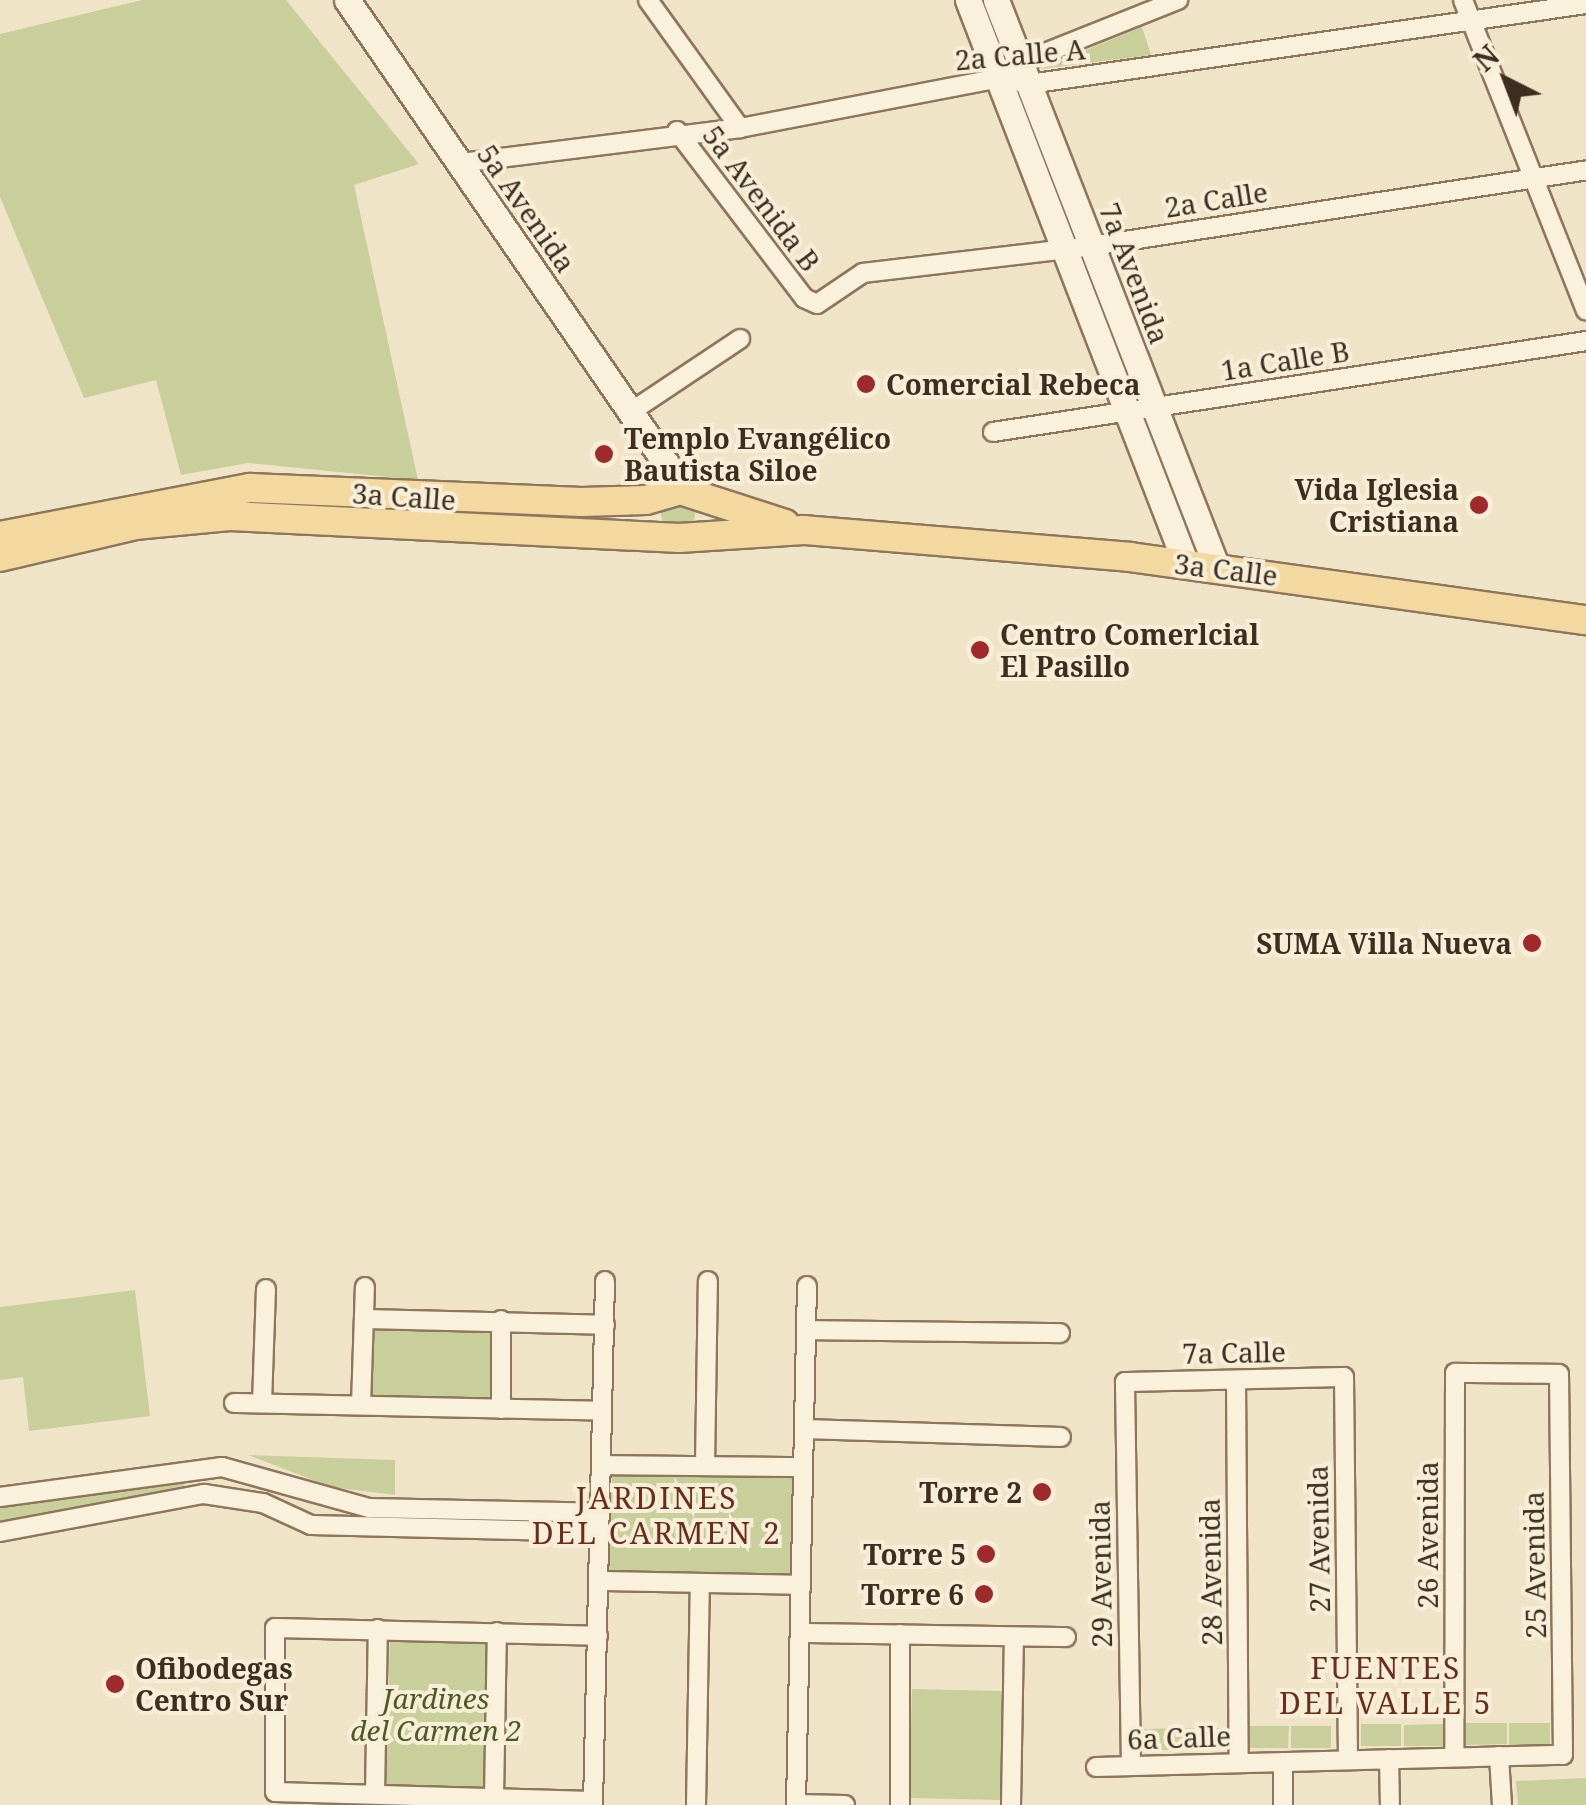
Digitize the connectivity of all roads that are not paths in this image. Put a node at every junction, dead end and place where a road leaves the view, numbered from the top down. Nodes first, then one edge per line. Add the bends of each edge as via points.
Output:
1 (348, 0) edge
2 (648, 0) edge
3 (968, 0) edge
4 (996, 0) edge
5 (1178, 0) edge
6 (1463, 0) edge
7 (1586, 4) edge
8 (1471, 20) junction
9 (1020, 60) junction
10 (999, 78) junction
11 (1029, 84) junction
12 (740, 128) junction
13 (677, 131) junction
14 (460, 164) junction
15 (1586, 170) edge
16 (1534, 177) junction
17 (1092, 246) junction
18 (1066, 249) junction
19 (804, 298) joint
20 (1586, 310) edge
21 (740, 338) dead end
22 (1586, 341) edge
23 (1155, 408) junction
24 (1129, 411) junction
25 (632, 412) junction
26 (993, 432) dead end
27 (658, 449) junction
28 (691, 494) junction
29 (631, 502) junction
30 (804, 530) junction
31 (0, 536) edge
32 (686, 536) junction
33 (0, 557) edge
34 (1186, 564) junction
35 (1217, 568) junction
36 (1586, 620) edge
37 (605, 1281) dead end
38 (708, 1281) dead end
39 (807, 1286) dead end
40 (365, 1287) dead end
41 (266, 1290) dead end
42 (364, 1319) junction
43 (501, 1320) junction
44 (605, 1324) junction
45 (808, 1330) junction
46 (1060, 1334) dead end
47 (1455, 1373) joint
48 (1344, 1377) joint
49 (1236, 1380) junction
50 (1125, 1382) joint
51 (262, 1403) junction
52 (234, 1404) dead end
53 (361, 1405) junction
54 (501, 1409) junction
55 (601, 1411) junction
56 (805, 1429) junction
57 (1061, 1437) dead end
58 (602, 1465) junction
59 (705, 1466) junction
60 (804, 1467) junction
61 (196, 1468) junction
62 (270, 1477) junction
63 (199, 1495) junction
64 (0, 1497) edge
65 (260, 1503) junction
66 (369, 1508) junction
67 (600, 1513) junction
68 (480, 1520) junction
69 (367, 1528) junction
70 (0, 1532) edge
71 (600, 1532) junction
72 (600, 1582) junction
73 (700, 1584) junction
74 (800, 1586) junction
75 (378, 1630) junction
76 (496, 1632) junction
77 (800, 1633) junction
78 (900, 1634) junction
79 (598, 1636) junction
80 (1066, 1636) dead end
81 (1014, 1637) junction
82 (1563, 1754) joint
83 (1499, 1756) junction
84 (1454, 1757) junction
85 (1388, 1759) junction
86 (1348, 1760) junction
87 (1283, 1762) junction
88 (1240, 1763) junction
89 (1096, 1766) dead end
90 (1131, 1766) junction
91 (374, 1794) junction
92 (494, 1798) junction
93 (593, 1803) edge
94 (796, 1804) edge
95 (696, 1805) edge
96 (845, 1805) edge
97 (900, 1805) edge
98 (1011, 1805) edge
99 (1283, 1805) edge
100 (1390, 1805) edge
101 (1502, 1805) edge

1 - 14 street, 5a Avenida
2 - 12 street
3 - 10 street, 7a Avenida
4 - 9 street, 7a Avenida
5 - 9 street
6 - 8 street
7 - 8 street, 2a Calle A
8 - 11 street, 2a Calle A
8 - 16 street
9 - 10 street
9 - 11 street, 7a Avenida
10 - 11 street, 2a Calle A
10 - 12 street, 2a Calle A
10 - 18 street, 7a Avenida
11 - 17 street, 7a Avenida
12 - 13 street, 2a Calle A
13 - 14 street, 2a Calle A
13 - 19 street, 5a Avenida B
14 - 25 street, 5a Avenida
15 - 16 street, 2a Calle
16 - 17 street, 2a Calle
16 - 20 street
17 - 18 street, 2a Calle
17 - 23 street, 7a Avenida
18 - 19 street, 2a Calle via 863,273 817,304
18 - 24 street, 7a Avenida
21 - 25 street
22 - 23 street, 1a Calle B
23 - 24 street, 1a Calle B
23 - 35 street, 7a Avenida
24 - 26 street, 1a Calle B
24 - 34 street, 7a Avenida
25 - 27 street, 5a Avenida
27 - 28 street, 5a Avenida
27 - 29 street via 660,480
28 - 29 main road, 3a Calle
28 - 30 main road, 3a Calle
28 - 32 main road via 704,520
29 - 31 main road, 3a Calle via 250,488
30 - 32 main road, 3a Calle
30 - 34 main road, 3a Calle
32 - 33 main road, 3a Calle via 230,516 135,524
34 - 35 main road, 3a Calle
35 - 36 main road, 3a Calle
37 - 44 street
38 - 59 street
39 - 45 street
40 - 42 street
41 - 51 street
42 - 43 street
42 - 53 street
43 - 44 street
43 - 54 street
44 - 55 street
45 - 46 street
45 - 56 street
47 - 82 street, 25 Avenida via 1559,1374
47 - 84 street, 26 Avenida
48 - 49 street, 7a Calle
48 - 86 street, 27 Avenida
49 - 50 street, 7a Calle
49 - 88 street, 28 Avenida
50 - 90 street, 29 Avenida
51 - 52 street
51 - 53 street
53 - 54 street
54 - 55 street
55 - 58 street
56 - 57 street
56 - 60 street
58 - 59 street
58 - 67 street
59 - 60 street
60 - 74 street
61 - 62 street
61 - 63 street
61 - 64 street
62 - 65 street
62 - 66 street
63 - 65 street
63 - 70 street
65 - 69 street via 311,1526
66 - 68 street
66 - 69 street
67 - 68 street
67 - 71 street
68 - 69 street
68 - 71 street
71 - 72 street
72 - 73 street
72 - 79 street
73 - 74 street
73 - 95 street
74 - 77 street
75 - 76 street
75 - 91 street
75 - 91 street via 276,1628 275,1792
76 - 79 street
76 - 92 street
77 - 78 street
77 - 94 street
78 - 81 street
78 - 97 street
79 - 93 street
80 - 81 street
81 - 98 street
82 - 83 street, 6a Calle
83 - 84 street, 6a Calle
83 - 101 street
84 - 85 street, 6a Calle
85 - 86 street, 6a Calle
85 - 100 street
86 - 87 street, 6a Calle
87 - 88 street, 6a Calle
87 - 99 street
88 - 90 street, 6a Calle
89 - 90 street, 6a Calle
91 - 92 street
92 - 93 street
94 - 96 street

